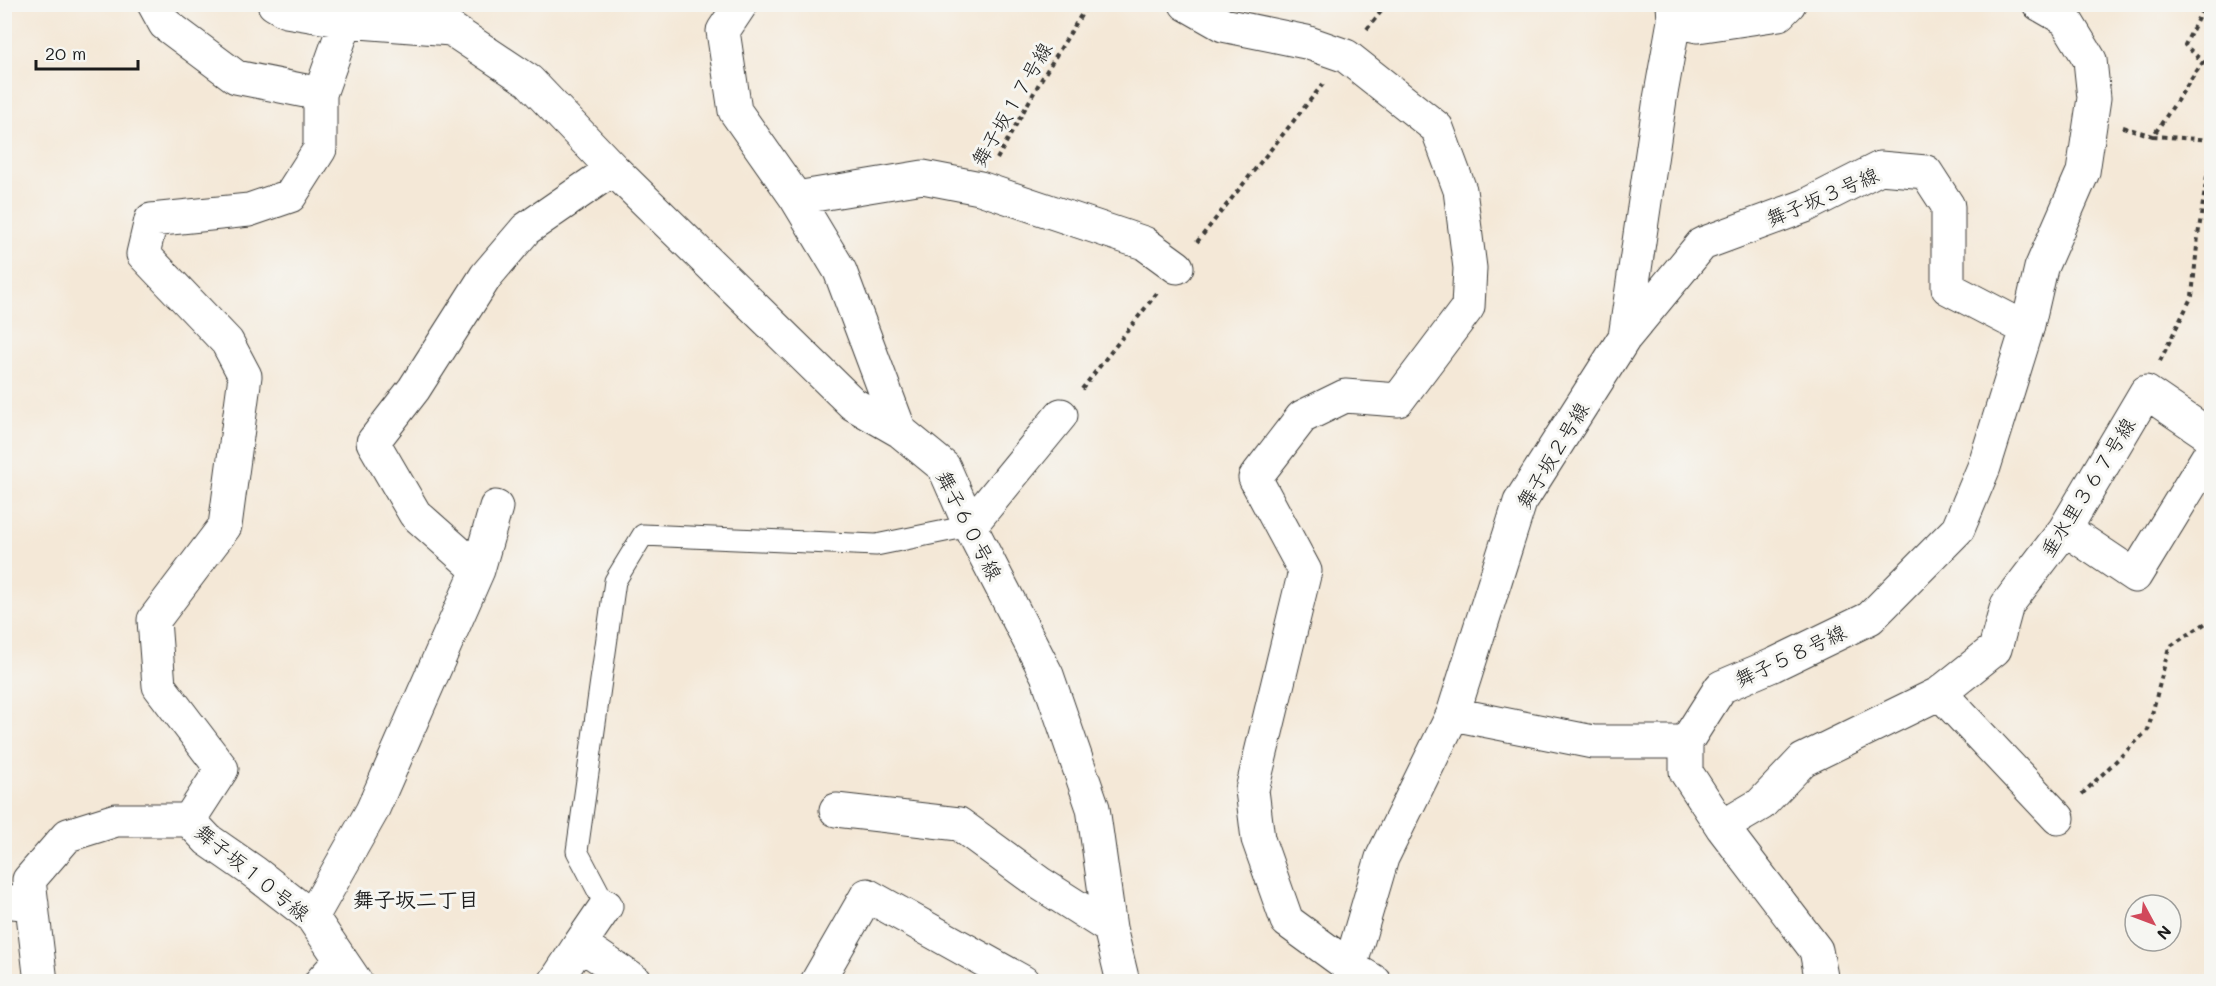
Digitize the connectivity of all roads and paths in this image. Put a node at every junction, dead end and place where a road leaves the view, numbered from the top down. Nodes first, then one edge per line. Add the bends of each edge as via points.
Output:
1 (154, 4) edge
2 (274, 4) edge
3 (741, 4) edge
4 (1088, 4) edge
5 (1186, 4) edge
6 (1789, 4) edge
7 (2039, 4) edge
8 (2205, 4) edge
9 (1674, 13) edge
10 (346, 21) junction
11 (1346, 56) junction
12 (320, 94) junction
13 (2091, 116) junction
14 (2153, 136) junction
15 (2211, 142) edge
16 (613, 169) junction
17 (980, 188) junction
18 (796, 198) junction
19 (1178, 267) junction
20 (2027, 330) junction
21 (1625, 337) junction
22 (2146, 392) junction
23 (1061, 415) joint
24 (900, 431) junction
25 (2211, 438) edge
26 (2211, 450) edge
27 (496, 507) dead end
28 (970, 526) junction
29 (2065, 529) junction
30 (478, 570) junction
31 (2211, 619) edge
32 (1940, 693) junction
33 (1453, 714) junction
34 (1686, 742) junction
35 (836, 810) dead end
36 (2058, 818) joint
37 (189, 820) junction
38 (1722, 827) junction
39 (18, 902) edge
40 (606, 906) joint
41 (312, 917) junction
42 (1110, 928) junction
43 (580, 944) junction
44 (1362, 974) edge
45 (339, 975) edge
46 (41, 981) edge
47 (555, 981) edge
48 (636, 981) edge
49 (817, 981) edge
50 (1023, 981) edge
51 (1123, 981) edge
52 (1822, 981) edge

1 - 12 street via 165,24 236,78
2 - 10 street via 286,11
3 - 18 street, 舞子６０号線 via 723,31 735,111
4 - 17 path, 舞子坂１７号線
5 - 11 street via 1223,25 1306,42
6 - 9 street via 1779,14 1698,26
7 - 13 street via 2065,19 2090,60 2094,98
8 - 14 path via 2185,45 2203,62
9 - 21 street, 舞子坂２号線
10 - 12 street
10 - 16 street via 451,29 529,81
11 - 19 path
11 - 44 street via 1437,128 1460,190 1470,268 1468,306 1398,400 1345,396 1302,417 1255,478 1305,571 1252,790 1258,839 1287,921
12 - 37 street via 320,149 290,196 249,210 151,220 143,254 227,342 245,376 225,526 154,620 159,686 222,769
13 - 14 path
13 - 20 street via 2083,172 2041,268
14 - 15 path
15 - 22 path via 2192,296
16 - 24 street via 853,404
16 - 30 street via 526,230 486,276 414,389 373,442 415,514
17 - 18 street via 923,177
17 - 19 street via 1144,243
18 - 24 street, 舞子６０号線 via 840,271
19 - 23 path
20 - 21 street, 舞子坂３号線 via 1948,288 1948,206 1926,172 1880,168 1805,206 1702,244
20 - 34 street, 舞子５８号線 via 1984,467 1958,529 1870,618 1721,687
21 - 33 street, 舞子坂２号線 via 1520,502
22 - 25 street
22 - 29 street, 垂水里３６７号線
23 - 28 street
24 - 28 street, 舞子６０号線 via 944,468
26 - 29 street via 2134,576
27 - 30 street
28 - 40 lane via 876,545 643,535 615,581 577,851
28 - 42 street, 舞子６０号線 via 1047,675 1093,808
29 - 32 street, 垂水里３６７号線 via 2007,605 1995,649
30 - 41 street via 372,812
31 - 36 path via 2169,647 2148,730
32 - 36 street
32 - 38 street, 垂水里３６７号線 via 1803,760 1761,804
33 - 34 street via 1593,742
33 - 44 street, 舞子坂２号線 via 1382,858
34 - 38 street via 1686,772
35 - 42 street via 959,824
37 - 39 street, 舞子坂１０号線 via 116,820 68,835 29,880
37 - 41 street, 舞子坂１０号線 via 208,840
38 - 52 street via 1816,950
39 - 46 street, 舞子坂１０号線
40 - 43 street
41 - 45 street, 舞子坂１０号線
42 - 51 street, 舞子６０号線
43 - 47 street
43 - 48 street
49 - 50 street via 867,895

